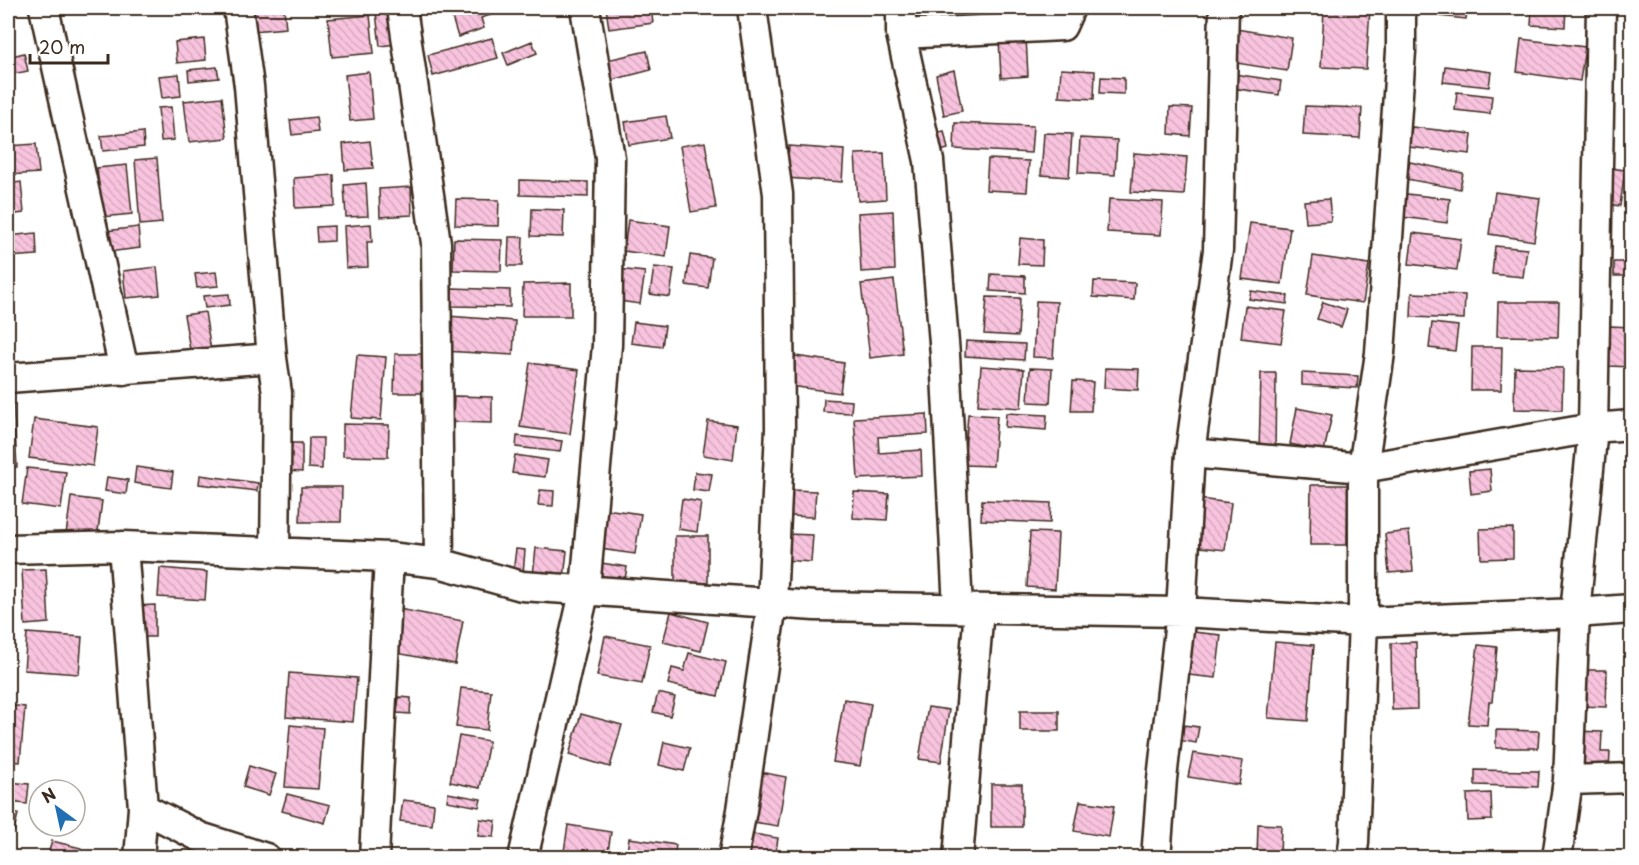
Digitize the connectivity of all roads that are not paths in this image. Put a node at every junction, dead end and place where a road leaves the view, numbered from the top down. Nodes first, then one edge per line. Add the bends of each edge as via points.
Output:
1 (44, 8) edge
2 (238, 8) edge
3 (402, 8) edge
4 (585, 8) edge
5 (752, 8) edge
6 (1070, 8) edge
7 (1224, 8) edge
8 (1401, 8) edge
9 (1601, 8) edge
10 (901, 21) edge
11 (272, 358) junction
12 (124, 370) junction
13 (8, 378) edge
14 (1632, 425) edge
15 (1593, 428) junction
16 (1190, 453) junction
17 (1363, 468) junction
18 (123, 546) junction
19 (8, 549) edge
20 (275, 552) junction
21 (389, 557) junction
22 (439, 563) junction
23 (585, 589) junction
24 (772, 604) junction
25 (969, 608) junction
26 (1632, 609) edge
27 (1181, 612) junction
28 (1575, 613) junction
29 (1363, 622) junction
30 (1632, 778) edge
31 (1568, 780) junction
32 (143, 808) junction
33 (139, 858) edge
34 (266, 858) edge
35 (374, 858) edge
36 (523, 858) edge
37 (733, 858) edge
38 (958, 858) edge
39 (1156, 858) edge
40 (1352, 858) edge
41 (1557, 858) edge

1 - 12 street
2 - 11 street via 249,86
3 - 22 street via 436,243
4 - 23 street via 610,158 607,345
5 - 24 street via 778,195 780,429
6 - 10 street via 1062,26
7 - 16 street via 1218,250
8 - 17 street via 1380,353
9 - 15 street
10 - 25 street via 929,161
11 - 12 street
11 - 20 street via 277,393
12 - 13 street
14 - 15 street
15 - 17 street
15 - 28 street
16 - 17 street
16 - 27 street
17 - 29 street
18 - 19 street
18 - 20 street
18 - 32 street
20 - 21 street
21 - 22 street
21 - 35 street
22 - 23 street via 522,586
23 - 24 street
23 - 36 street
24 - 25 street
24 - 37 street
25 - 27 street
25 - 38 street
26 - 28 street
27 - 29 street
27 - 39 street
28 - 29 street
28 - 31 street
29 - 40 street
30 - 31 street
31 - 41 street
32 - 33 street
32 - 34 street via 200,837

